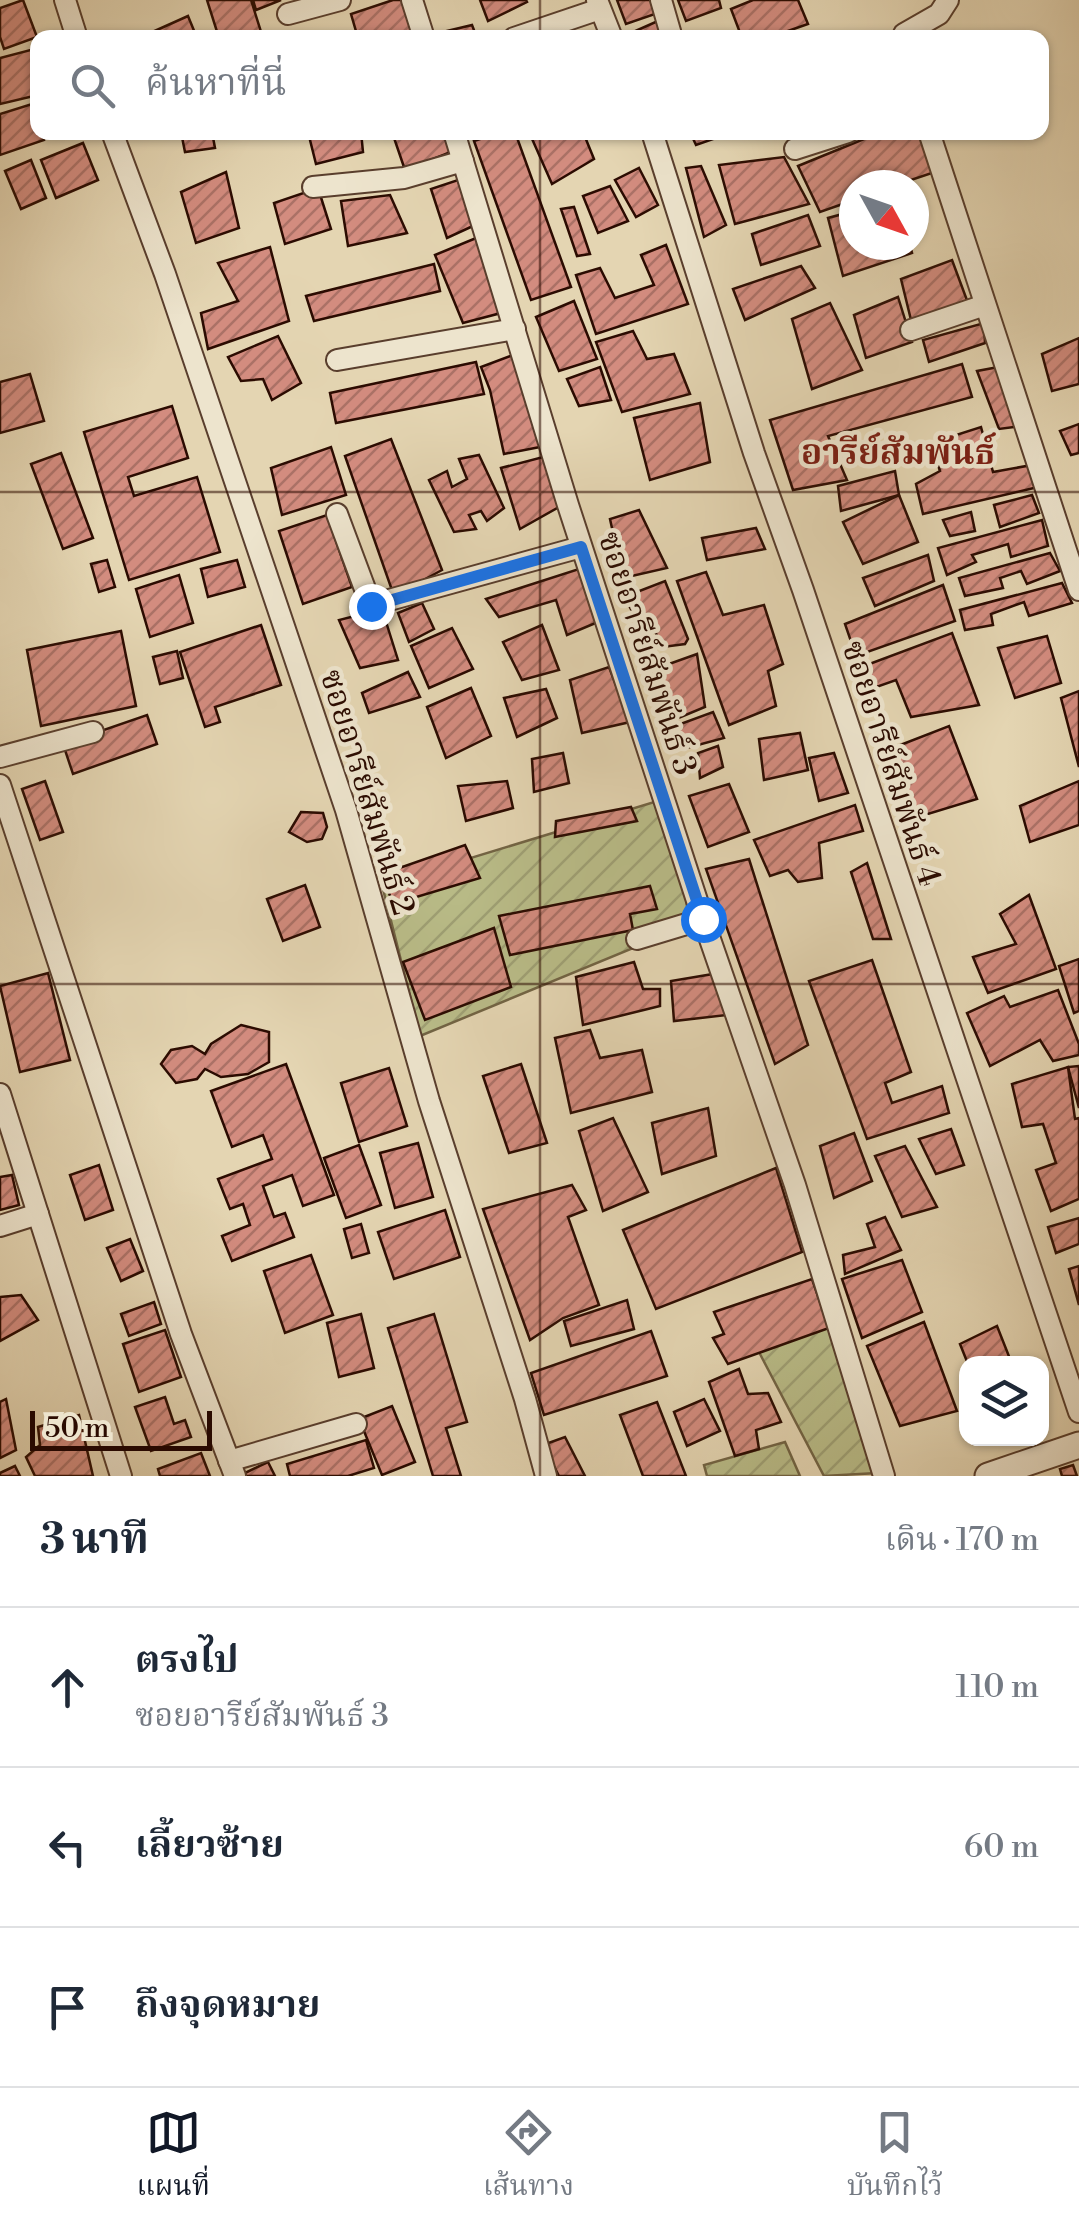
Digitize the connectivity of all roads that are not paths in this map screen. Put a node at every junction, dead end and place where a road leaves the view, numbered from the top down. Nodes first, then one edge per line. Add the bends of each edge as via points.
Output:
1 (65, 0) edge
2 (340, 0) edge
3 (412, 0) edge
4 (661, 0) edge
5 (948, 0) edge
6 (598, 4) edge
7 (288, 14) dead end
8 (75, 30) edge
9 (421, 30) edge
10 (534, 30) edge
11 (609, 30) edge
12 (670, 30) edge
13 (911, 30) edge
14 (115, 140) edge
15 (456, 140) edge
16 (655, 140) edge
17 (823, 140) edge
18 (932, 140) edge
19 (795, 149) dead end
20 (463, 161) junction
21 (313, 187) dead end
22 (985, 305) junction
23 (514, 328) junction
24 (911, 330) dead end
25 (337, 360) dead end
26 (337, 514) dead end
27 (581, 547) junction
28 (1079, 590) edge
29 (93, 732) dead end
30 (0, 757) edge
31 (0, 785) edge
32 (703, 919) junction
33 (637, 939) dead end
34 (0, 1094) edge
35 (38, 1214) junction
36 (0, 1226) edge
37 (1079, 1412) edge
38 (356, 1424) dead end
39 (1079, 1445) edge
40 (232, 1468) edge
41 (121, 1476) edge
42 (546, 1476) edge
43 (884, 1476) edge
44 (988, 1476) edge

1 - 8 street
2 - 7 street
3 - 9 street
4 - 12 street
5 - 13 street via 939,14
6 - 10 street
6 - 11 street
14 - 42 street, ซอยอารีย์สัมพันธ์ 2 via 346,810
15 - 20 street, ซอยอารีย์สัมพันธ์ 3
16 - 37 street, ซอยอารีย์สัมพันธ์ 4
17 - 19 street
18 - 22 street
20 - 21 street via 404,178
20 - 23 street, ซอยอารีย์สัมพันธ์ 3
22 - 24 street
22 - 28 street
23 - 25 street
23 - 27 street, ซอยอารีย์สัมพันธ์ 3
26 - 27 street via 371,606
27 - 32 street, ซอยอารีย์สัมพันธ์ 3
29 - 30 street
31 - 40 street via 181,1334
32 - 33 street
32 - 43 street, ซอยอารีย์สัมพันธ์ 3
34 - 35 street
35 - 36 street
35 - 41 street
38 - 40 street
39 - 44 street

